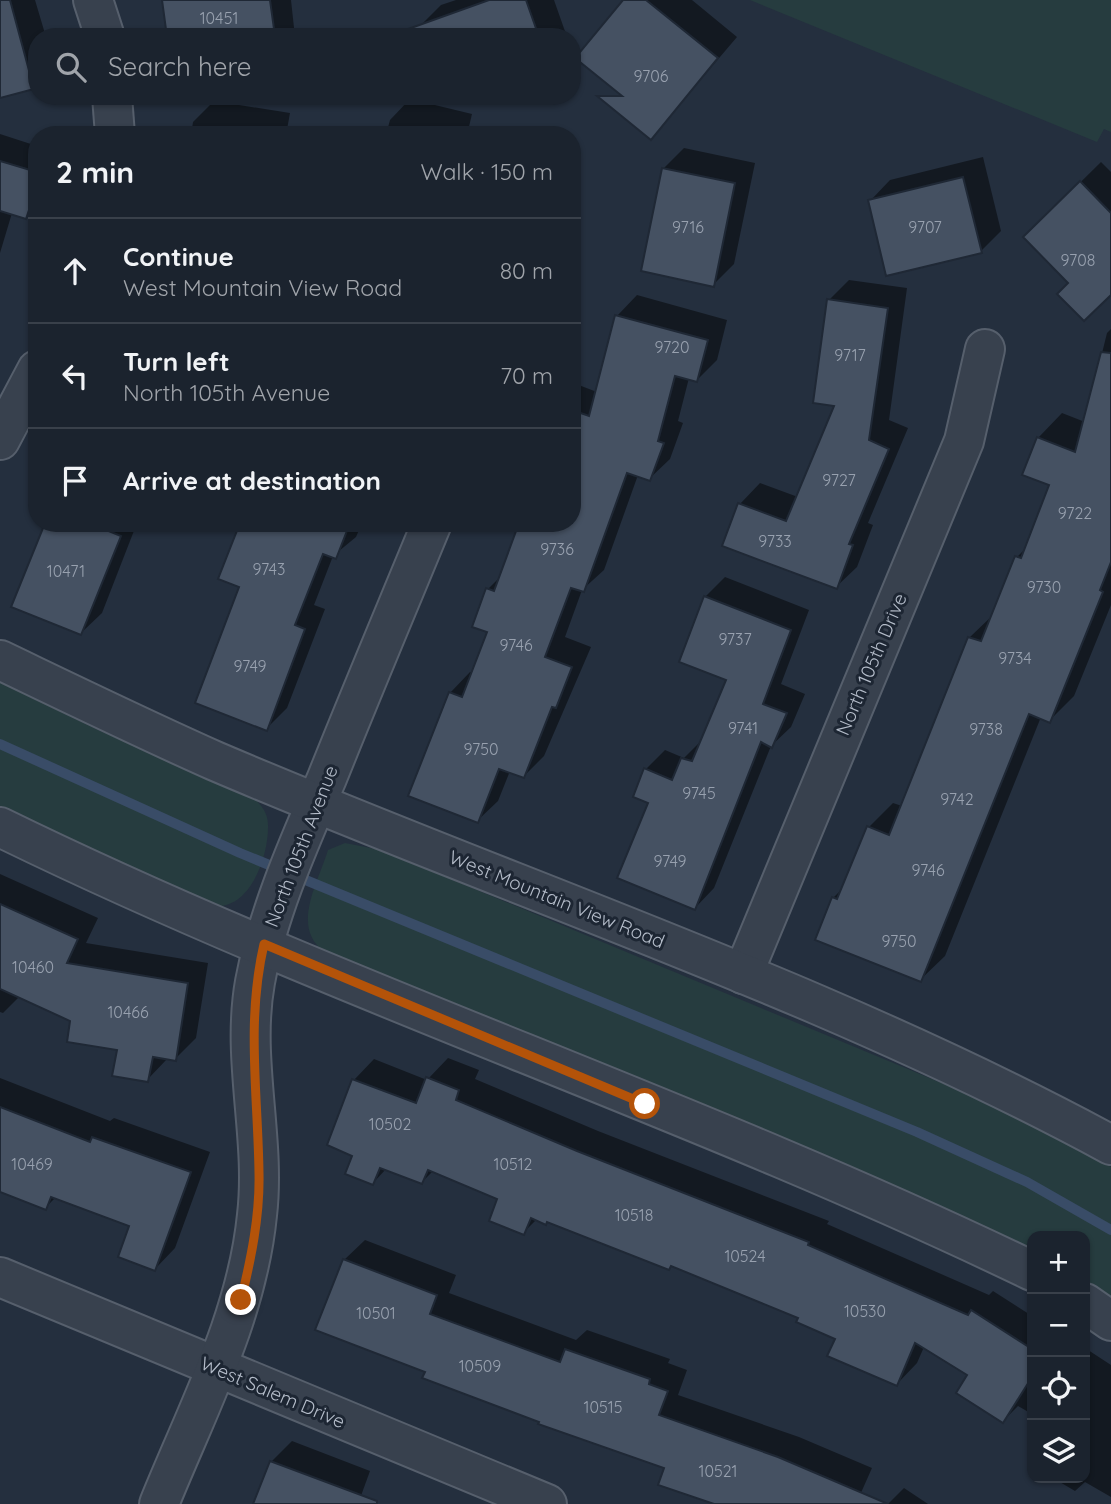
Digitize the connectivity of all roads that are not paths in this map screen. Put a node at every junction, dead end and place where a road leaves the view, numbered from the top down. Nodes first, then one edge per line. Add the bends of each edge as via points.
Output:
1 (93, 0) edge
2 (102, 28) edge
3 (113, 105) edge
4 (114, 126) edge
5 (985, 349) dead end
6 (28, 387) edge
7 (0, 440) edge
8 (428, 532) edge
9 (0, 660) edge
10 (316, 803) junction
11 (0, 827) edge
12 (264, 944) junction
13 (743, 974) junction
14 (1111, 1145) edge
15 (1027, 1269) edge
16 (0, 1278) edge
17 (1090, 1306) edge
18 (1111, 1321) edge
19 (216, 1368) junction
20 (159, 1504) edge
21 (547, 1504) edge

1 - 2 street
3 - 4 street
5 - 13 street, North 105th Drive via 964,441
6 - 7 street
8 - 10 street, North 105th Avenue
9 - 10 street, West Mountain View Road
10 - 12 street, North 105th Avenue
10 - 13 street, West Mountain View Road
11 - 12 street
12 - 15 street via 911,1213
12 - 19 street, North 105th Avenue via 252,1023 257,1214 241,1300
13 - 14 street, West Mountain View Road via 947,1061
16 - 19 street, West Salem Drive
17 - 18 street
19 - 20 street, North 105th Avenue
19 - 21 street, West Salem Drive

